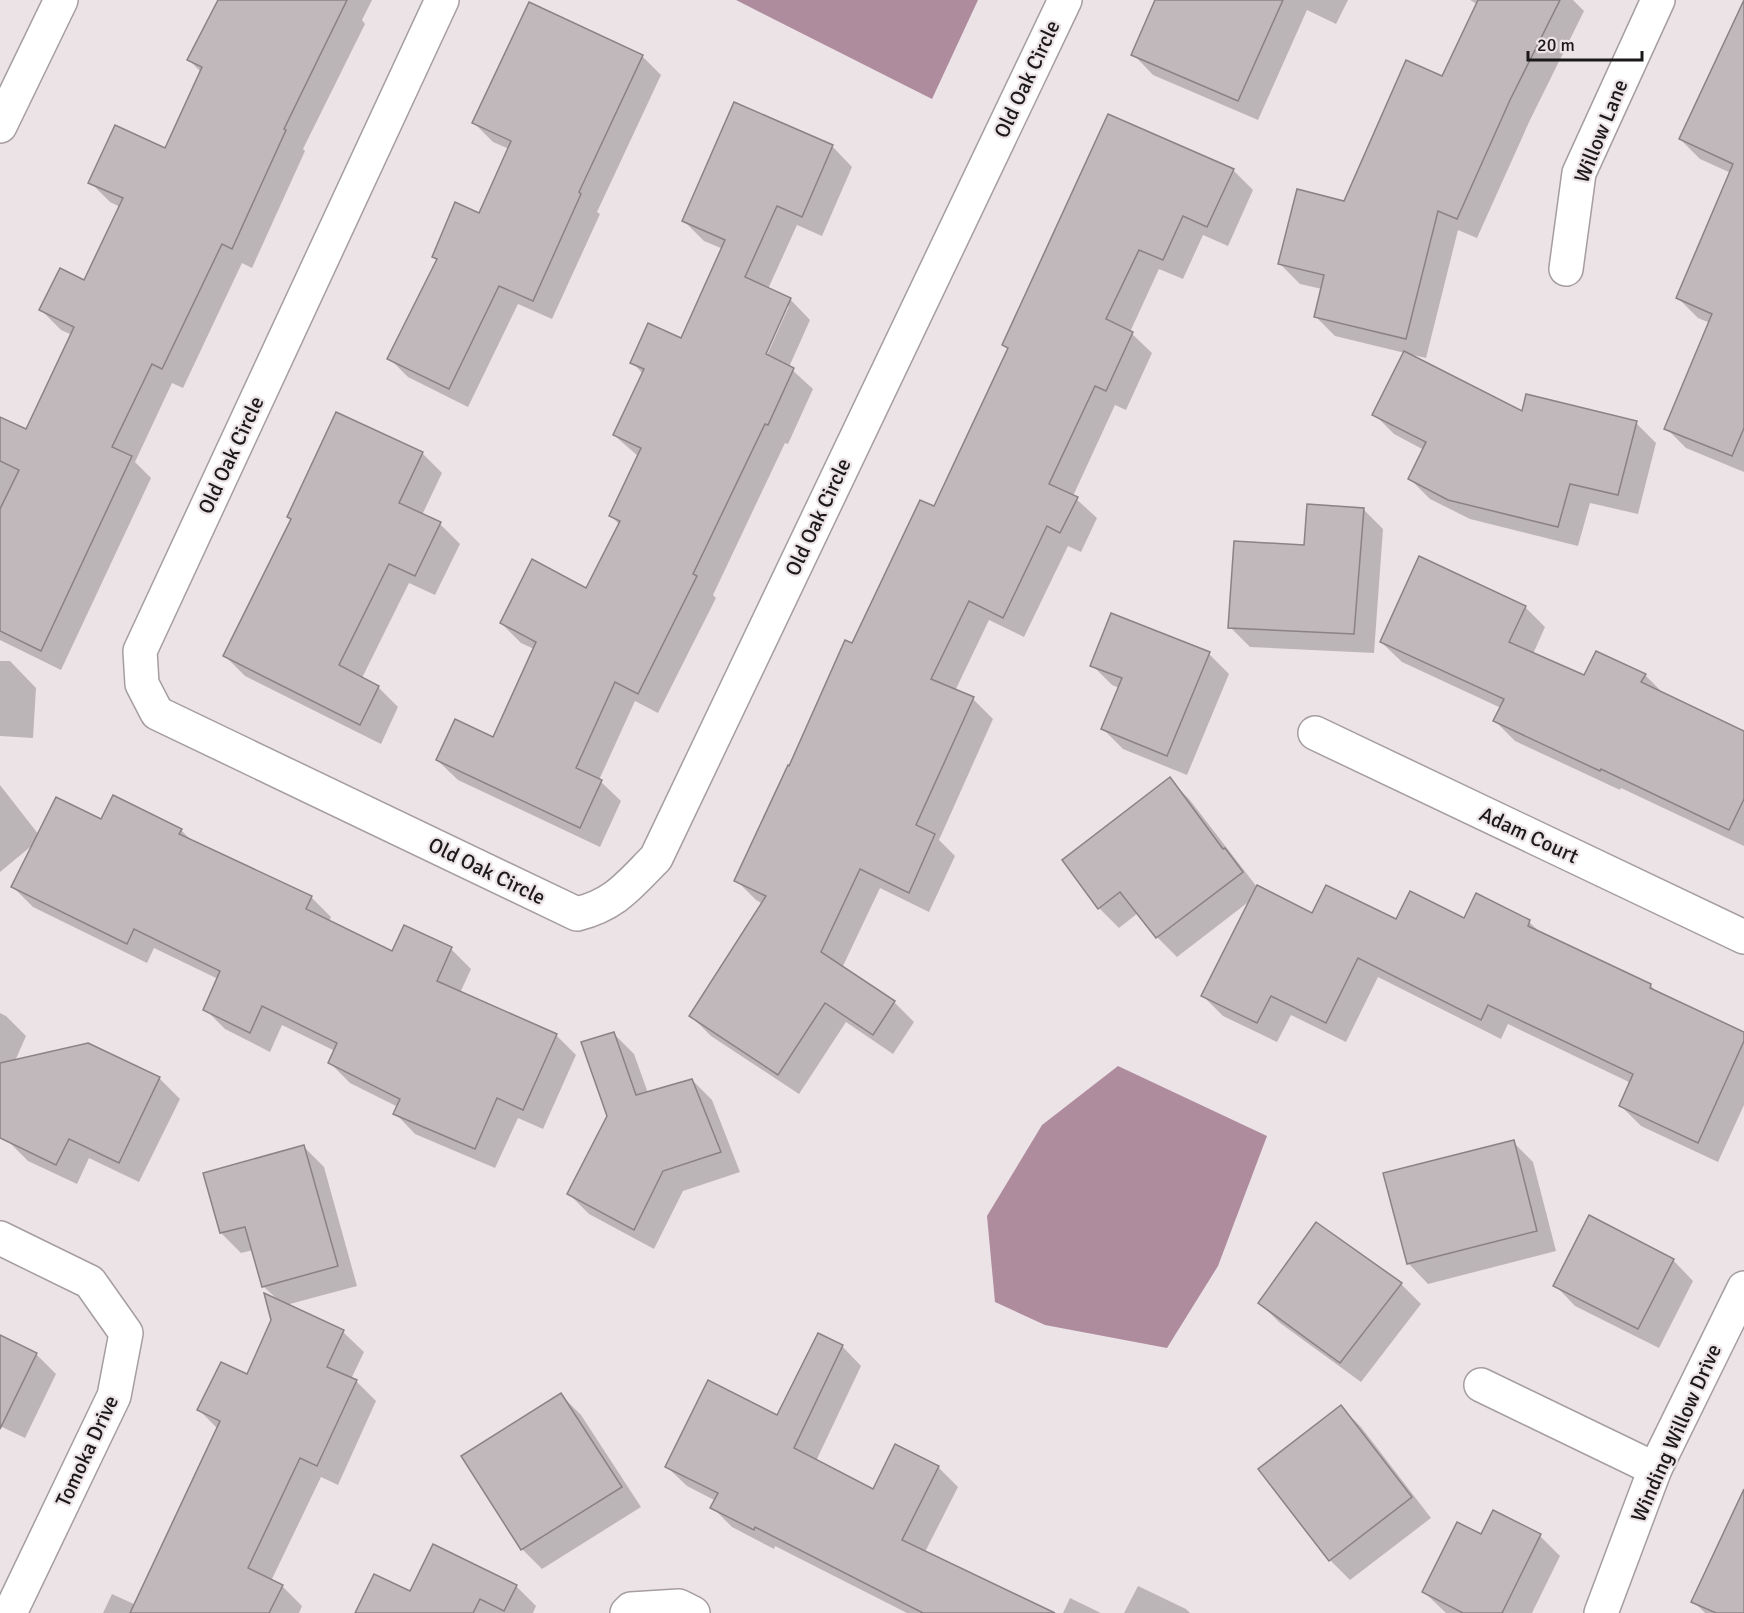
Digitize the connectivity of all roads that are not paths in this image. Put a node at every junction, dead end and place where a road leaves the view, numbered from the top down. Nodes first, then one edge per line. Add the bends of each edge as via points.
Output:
1 (61, 0) edge
2 (442, 0) edge
3 (1065, 0) edge
4 (1659, 0) edge
5 (0, 126) edge
6 (1566, 269) dead end
7 (1315, 733) dead end
8 (1744, 937) edge
9 (0, 1238) edge
10 (1744, 1288) edge
11 (1481, 1385) dead end
12 (1655, 1469) junction
13 (629, 1611) edge
14 (10, 1613) edge
15 (693, 1613) edge
16 (1601, 1613) edge

1 - 5 street
2 - 3 street, Old Oak Circle via 140,651 142,684 157,713 577,914 597,909 618,897 656,858
4 - 6 street, Willow Lane via 1579,173
7 - 8 street, Adam Court
9 - 14 street, Tomoka Drive via 90,1282 126,1332 114,1396
10 - 12 street, Winding Willow Drive
11 - 12 street
12 - 16 street, Winding Willow Drive
13 - 15 street via 679,1606

